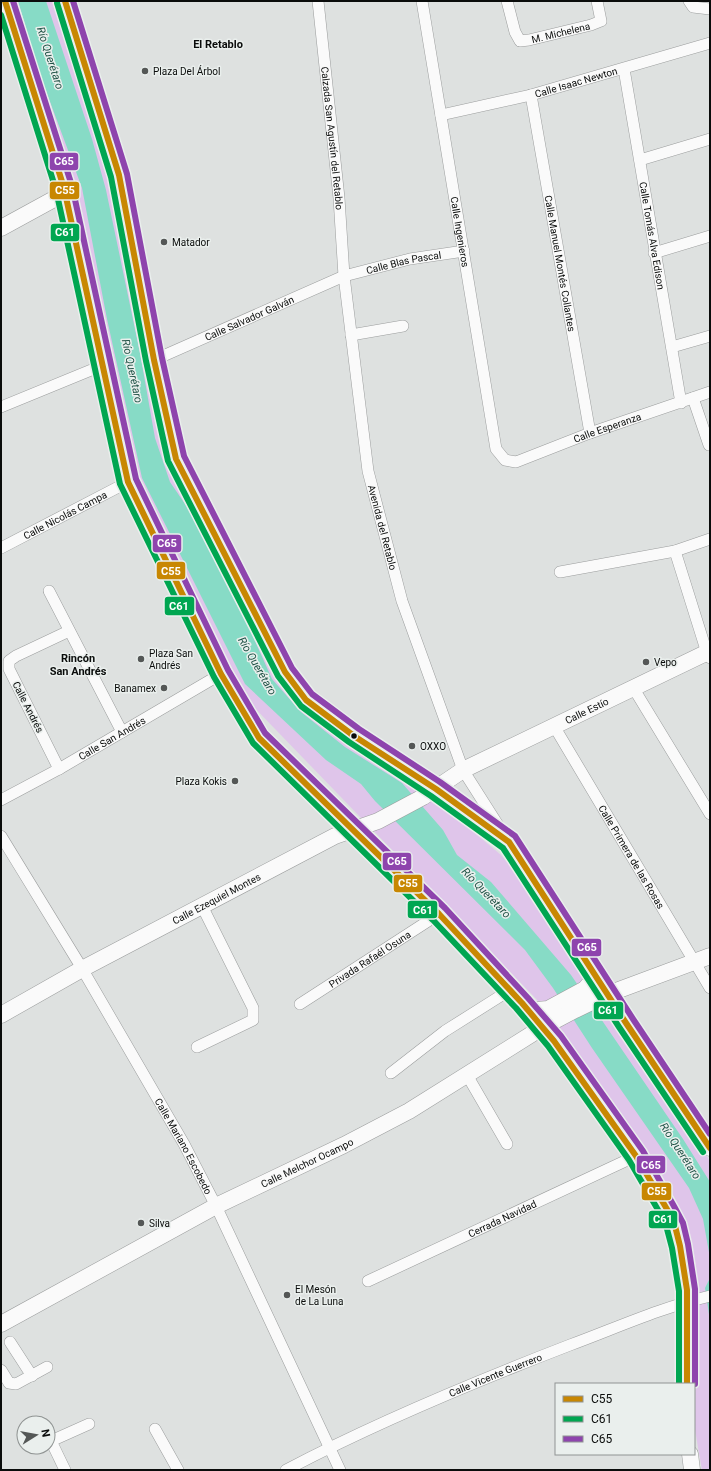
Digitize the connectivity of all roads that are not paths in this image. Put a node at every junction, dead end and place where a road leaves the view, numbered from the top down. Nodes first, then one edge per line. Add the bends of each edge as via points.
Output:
1 (5, 1) edge
2 (64, 1) edge
3 (318, 1) edge
4 (422, 1) edge
5 (507, 1) edge
6 (597, 1) edge
7 (689, 1) edge
8 (710, 9) edge
9 (710, 43) edge
10 (624, 69) junction
11 (531, 95) junction
12 (441, 115) junction
13 (710, 139) edge
14 (640, 160) junction
15 (65, 192) junction
16 (1, 228) edge
17 (710, 236) edge
18 (464, 251) junction
19 (654, 253) junction
20 (344, 276) junction
21 (403, 326) dead end
22 (351, 335) junction
23 (710, 336) edge
24 (672, 347) junction
25 (154, 360) junction
26 (101, 366) junction
27 (710, 392) edge
28 (693, 398) junction
29 (681, 403) junction
30 (1, 407) edge
31 (590, 433) junction
32 (708, 445) dead end
33 (505, 460) joint
34 (128, 482) junction
35 (710, 539) edge
36 (1, 548) edge
37 (675, 551) junction
38 (560, 572) dead end
39 (49, 590) dead end
40 (69, 631) junction
41 (709, 654) edge
42 (221, 674) junction
43 (634, 689) junction
44 (554, 726) junction
45 (122, 732) junction
46 (59, 768) junction
47 (463, 770) junction
48 (429, 793) junction
49 (1, 800) edge
50 (710, 814) edge
51 (352, 830) junction
52 (1, 836) edge
53 (509, 842) junction
54 (202, 906) junction
55 (439, 914) junction
56 (710, 956) edge
57 (695, 962) junction
58 (82, 969) junction
59 (710, 988) edge
60 (510, 990) junction
61 (596, 994) junction
62 (300, 1004) dead end
63 (528, 1009) junction
64 (556, 1013) junction
65 (1, 1015) edge
66 (543, 1027) junction
67 (197, 1047) dead end
68 (391, 1073) dead end
69 (467, 1075) junction
70 (507, 1144) dead end
71 (710, 1148) edge
72 (636, 1156) junction
73 (216, 1206) junction
74 (368, 1281) dead end
75 (707, 1297) edge
76 (688, 1301) junction
77 (1, 1324) edge
78 (10, 1342) dead end
79 (47, 1367) dead end
80 (1, 1370) edge
81 (32, 1376) junction
82 (687, 1383) edge
83 (89, 1424) dead end
84 (155, 1429) dead end
85 (329, 1448) junction
86 (65, 1470) edge
87 (178, 1470) edge
88 (286, 1470) edge
89 (340, 1470) edge

1 - 15 main road
2 - 25 main road via 119,176
3 - 20 street, Calzada San Agustín del Retablo via 339,198
4 - 12 street, Calle Ingenieros
5 - 6 street, M. Michelena via 520,41 591,26 600,21
7 - 8 street via 693,7
9 - 10 street, Calle Isaac Newton
10 - 11 street, Calle Isaac Newton
10 - 14 street, Calle Tomás Alva Edison
11 - 12 street, Calle Isaac Newton
11 - 31 street, Calle Manuel Montés Collantes
12 - 18 street, Calle Ingenieros
13 - 14 street
14 - 19 street, Calle Tomás Alva Edison
15 - 16 main road
15 - 26 main road
17 - 19 street
18 - 20 street, Calle Blas Pascal via 410,259
18 - 33 street, Calle Ingenieros via 496,449
19 - 24 street, Calle Tomás Alva Edison
20 - 22 street, Avenida del Retablo
20 - 25 street, Calle Salvador Galván
21 - 22 street
22 - 47 street, Avenida del Retablo via 372,486 402,602
23 - 24 street
24 - 29 street, Calle Tomás Alva Edison
25 - 48 main road via 176,459 285,672 306,700
26 - 30 street
26 - 34 main road
27 - 28 street, Calle Esperanza
28 - 29 street, Calle Esperanza
28 - 32 street
29 - 31 street, Calle Esperanza
31 - 33 street, Calle Esperanza via 516,462
34 - 36 street, Calle Nicolás Campa
34 - 42 main road
35 - 37 street
37 - 38 street
37 - 41 street
39 - 40 street
40 - 45 street
40 - 46 street, Calle Andrés via 9,661 9,669
41 - 43 main road, Calle Estío
42 - 45 street, Calle San Andrés
42 - 51 main road via 259,738
43 - 44 main road, Calle Estío
43 - 50 street
44 - 47 main road, Calle Estío
44 - 57 street, Calle Primera de las Rosas
45 - 46 street, Calle San Andrés
46 - 49 street, Calle San Andrés
47 - 48 main road
47 - 53 street, Avenida del Retablo
48 - 51 main road, Calle Ezequiel Montes via 378,822
48 - 53 main road
51 - 54 main road, Calle Ezequiel Montes via 335,836
51 - 55 main road
52 - 58 street, Calle Mariano Escobedo
53 - 61 main road via 593,972
54 - 58 main road, Calle Ezequiel Montes
54 - 67 street via 254,1008 254,1015 252,1020
55 - 60 main road
55 - 62 street, Privada Rafaél Osuna
56 - 57 main road, Calle Melchor Ocampo
57 - 59 street, Calle Primera de las Rosas
57 - 61 main road, Calle Melchor Ocampo
58 - 65 main road, Calle Ezequiel Montes
58 - 73 street, Calle Mariano Escobedo via 184,1144
60 - 63 main road
60 - 68 street via 445,1031
61 - 64 main road, Calle Melchor Ocampo
61 - 71 main road
63 - 64 main road
63 - 66 main road
64 - 66 main road, Calle Melchor Ocampo
66 - 69 main road, Calle Melchor Ocampo
66 - 72 main road
69 - 70 street
69 - 73 main road, Calle Melchor Ocampo via 409,1111 344,1145
72 - 74 street, Cerrada Navidad
72 - 76 main road via 675,1226
73 - 77 main road, Calle Melchor Ocampo
73 - 85 street, Calle Mariano Escobedo
75 - 76 street, Calle Vicente Guerrero
76 - 82 main road
76 - 85 street, Calle Vicente Guerrero via 496,1374
78 - 81 street
79 - 81 street
80 - 81 street via 9,1383 16,1384
83 - 86 street via 51,1441
84 - 87 street
85 - 88 street, Calle Vicente Guerrero
85 - 89 street, Calle Mariano Escobedo

